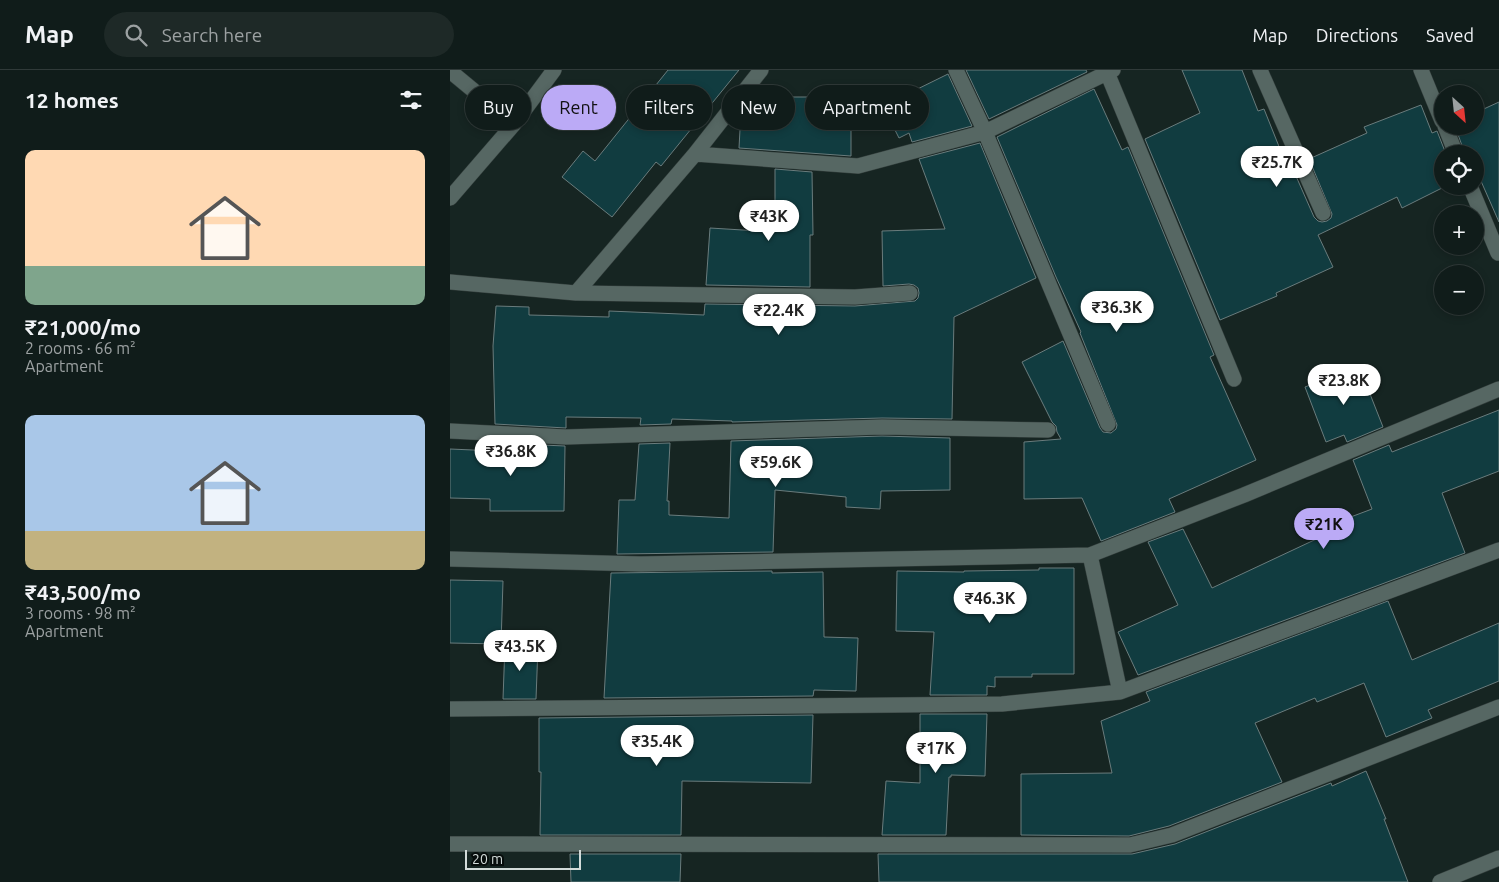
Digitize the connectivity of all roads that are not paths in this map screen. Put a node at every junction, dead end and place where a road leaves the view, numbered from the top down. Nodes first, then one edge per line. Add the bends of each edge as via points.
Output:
1 (554, 70) edge
2 (761, 70) edge
3 (956, 70) edge
4 (1260, 70) edge
5 (1421, 70) edge
6 (450, 71) edge
7 (1109, 71) edge
8 (467, 85) edge
9 (531, 101) edge
10 (1434, 102) edge
11 (509, 130) edge
12 (985, 132) junction
13 (695, 154) junction
14 (1474, 195) edge
15 (450, 198) edge
16 (1323, 213) dead end
17 (1498, 253) edge
18 (450, 282) edge
19 (910, 292) dead end
20 (576, 293) junction
21 (1234, 379) dead end
22 (1499, 389) edge
23 (1108, 424) dead end
24 (1048, 430) dead end
25 (450, 431) edge
26 (1499, 550) edge
27 (1090, 555) junction
28 (450, 559) edge
29 (1120, 692) junction
30 (1499, 707) edge
31 (450, 709) edge
32 (450, 844) edge
33 (1499, 858) edge
34 (1440, 882) edge

1 - 9 street
2 - 13 street
3 - 12 street
4 - 16 street
5 - 10 street
6 - 8 street
7 - 12 street
7 - 21 street
11 - 15 street
12 - 13 street via 858,166
12 - 23 street
13 - 20 street
14 - 17 street
18 - 20 street
19 - 20 street via 855,297
22 - 27 street
24 - 25 street via 882,427 566,437
26 - 29 street
27 - 28 street via 641,564
27 - 29 street
29 - 31 street via 1002,704
30 - 32 street via 1172,835 1130,845
33 - 34 street

